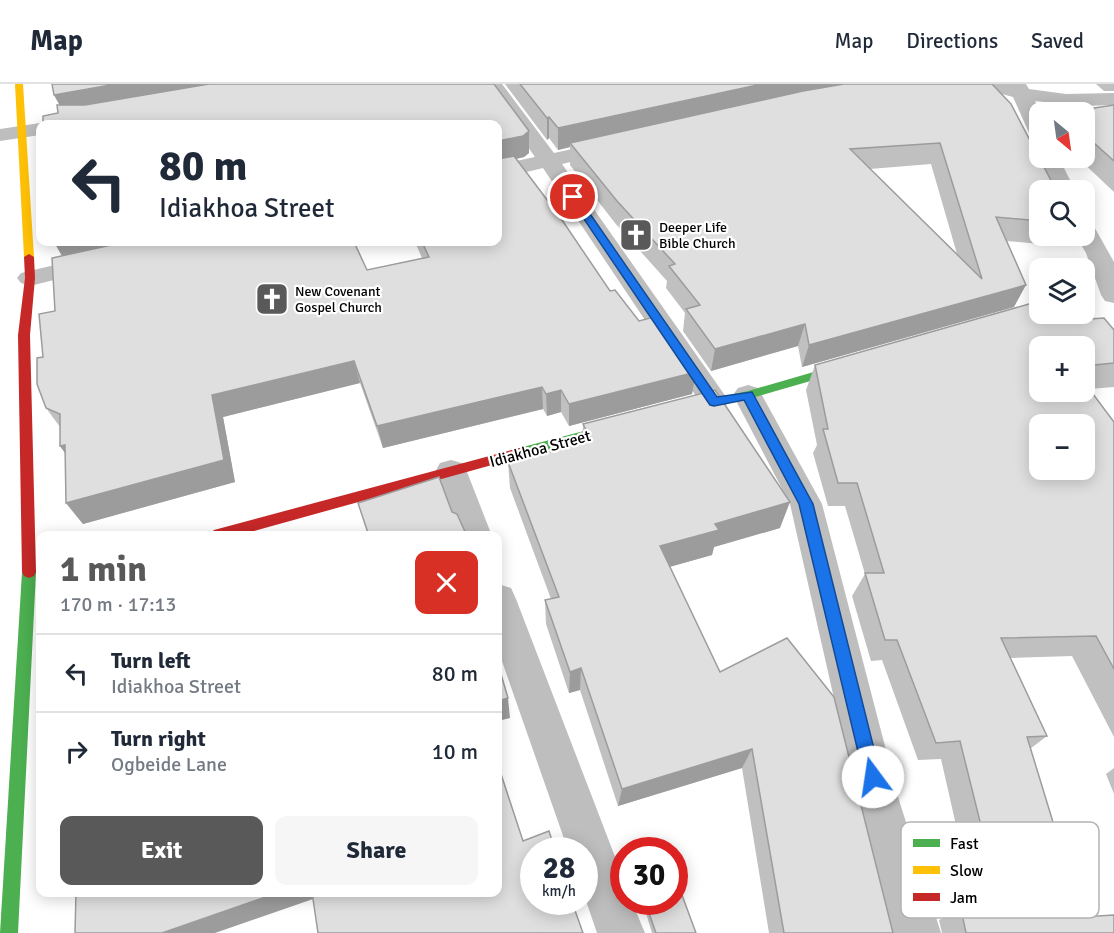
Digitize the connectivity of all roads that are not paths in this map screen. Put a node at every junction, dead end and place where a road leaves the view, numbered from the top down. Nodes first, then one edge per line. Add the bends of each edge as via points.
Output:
1 (20, 84) edge
2 (492, 84) edge
3 (987, 84) edge
4 (1020, 89) edge
5 (1114, 99) edge
6 (1029, 110) edge
7 (20, 132) edge
8 (627, 142) edge
9 (548, 160) junction
10 (502, 171) edge
11 (1095, 240) edge
12 (1106, 252) edge
13 (121, 257) edge
14 (30, 278) junction
15 (1112, 292) edge
16 (1095, 295) edge
17 (871, 359) edge
18 (731, 398) junction
19 (667, 413) edge
20 (644, 420) edge
21 (452, 472) junction
22 (233, 531) edge
23 (473, 531) edge
24 (35, 583) edge
25 (502, 610) edge
26 (901, 880) edge
27 (912, 918) edge
28 (8, 933) edge
29 (621, 933) edge
30 (916, 933) edge

1 - 7 street
2 - 9 street
3 - 4 street
4 - 5 street
4 - 6 street
7 - 14 street
8 - 9 street
9 - 10 street
9 - 18 street
11 - 12 street
12 - 15 street
13 - 14 street
14 - 24 street via 24,335
15 - 16 street
17 - 18 street
18 - 19 street
18 - 26 street via 806,504
20 - 21 street, Idiakhoa Street
21 - 22 street, Idiakhoa Street
21 - 23 street
24 - 28 street
25 - 29 street
27 - 30 street

